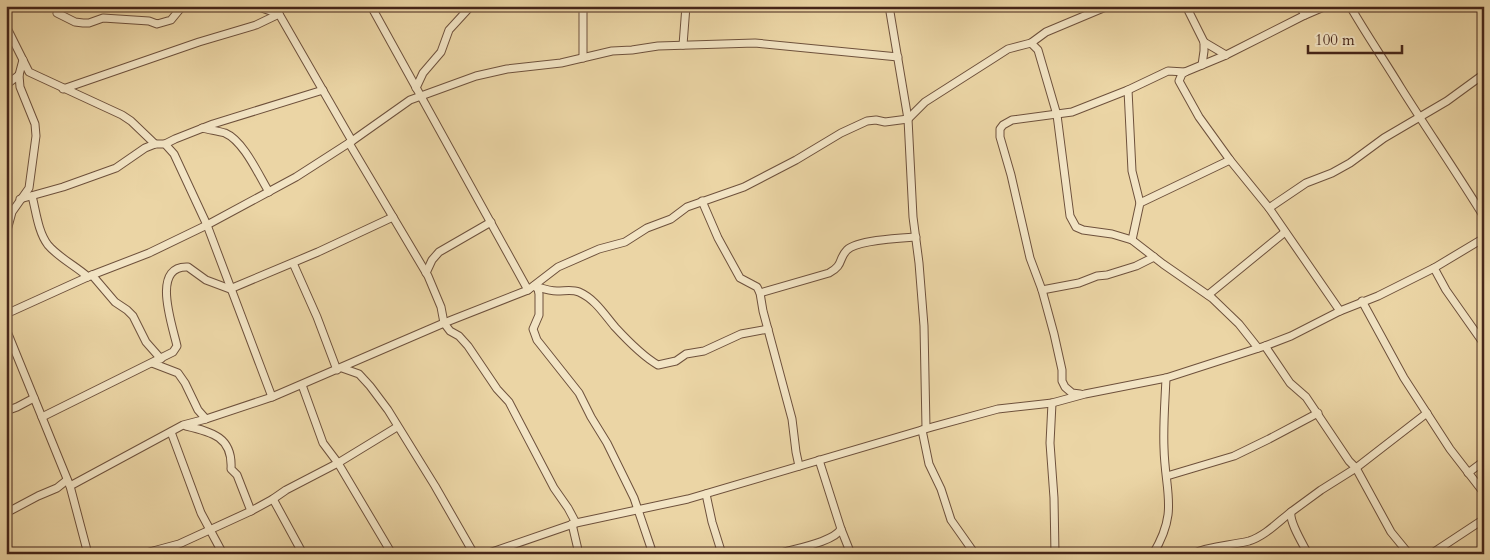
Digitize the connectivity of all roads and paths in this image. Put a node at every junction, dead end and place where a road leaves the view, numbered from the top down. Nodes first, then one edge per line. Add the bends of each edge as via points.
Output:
1 (185, 6) edge
2 (256, 6) edge
3 (276, 6) edge
4 (371, 6) edge
5 (471, 6) edge
6 (583, 6) edge
7 (686, 6) edge
8 (889, 6) edge
9 (1108, 6) edge
10 (1186, 6) edge
11 (1300, 6) edge
12 (1326, 6) edge
13 (1350, 6) edge
14 (57, 13) dead end
15 (279, 14) junction
16 (1305, 15) junction
17 (6, 26) edge
18 (1204, 42) junction
19 (1031, 43) junction
20 (683, 45) junction
21 (1226, 55) junction
22 (898, 57) junction
23 (583, 58) junction
24 (22, 60) junction
25 (1202, 65) junction
26 (1185, 72) junction
27 (1484, 74) edge
28 (19, 75) junction
29 (6, 85) edge
30 (416, 88) junction
31 (64, 89) junction
32 (323, 90) junction
33 (1128, 90) junction
34 (420, 96) junction
35 (1056, 115) junction
36 (1419, 118) junction
37 (908, 119) junction
38 (202, 128) junction
39 (350, 142) junction
40 (155, 144) junction
41 (166, 144) junction
42 (1230, 160) junction
43 (269, 192) junction
44 (32, 196) junction
45 (20, 199) junction
46 (702, 201) junction
47 (1140, 204) junction
48 (1269, 208) junction
49 (393, 217) junction
50 (1484, 217) edge
51 (491, 222) junction
52 (207, 225) junction
53 (1285, 232) junction
54 (6, 234) edge
55 (916, 237) junction
56 (1484, 238) edge
57 (1132, 240) junction
58 (1154, 257) junction
59 (293, 263) junction
60 (1434, 268) junction
61 (426, 272) junction
62 (90, 276) junction
63 (531, 288) junction
64 (230, 289) junction
65 (1042, 290) junction
66 (760, 293) junction
67 (1208, 295) junction
68 (1362, 302) junction
69 (1340, 311) junction
70 (6, 314) edge
71 (444, 323) junction
72 (768, 329) junction
73 (6, 330) edge
74 (1484, 344) edge
75 (1261, 347) junction
76 (161, 359) junction
77 (152, 363) junction
78 (339, 369) junction
79 (1166, 378) junction
80 (302, 385) junction
81 (1085, 394) junction
82 (272, 397) junction
83 (34, 398) junction
84 (1052, 403) junction
85 (6, 411) edge
86 (1318, 413) junction
87 (1427, 413) junction
88 (42, 417) junction
89 (206, 419) junction
90 (183, 425) junction
91 (397, 427) junction
92 (924, 429) junction
93 (171, 432) junction
94 (819, 460) junction
95 (1484, 461) edge
96 (338, 463) junction
97 (799, 466) junction
98 (1356, 468) junction
99 (1468, 472) junction
100 (1167, 476) junction
101 (68, 483) junction
102 (1484, 493) edge
103 (706, 494) junction
104 (273, 499) junction
105 (639, 509) junction
106 (251, 511) junction
107 (1291, 512) junction
108 (6, 513) edge
109 (1484, 519) edge
110 (574, 524) junction
111 (841, 529) junction
112 (210, 531) junction
113 (790, 552) edge
114 (88, 554) edge
115 (142, 554) edge
116 (223, 554) edge
117 (303, 554) edge
118 (392, 554) edge
119 (474, 554) edge
120 (486, 554) edge
121 (579, 554) edge
122 (653, 554) edge
123 (722, 554) edge
124 (778, 554) edge
125 (851, 554) edge
126 (975, 554) edge
127 (1055, 554) edge
128 (1153, 554) edge
129 (1192, 554) edge
130 (1308, 554) edge
131 (1409, 554) edge
132 (1431, 554) edge

1 - 14 street via 171,20 157,24 149,20 103,18 83,23
2 - 15 street
3 - 15 street
4 - 30 street
5 - 30 street via 449,30 441,52 423,73
6 - 23 street
7 - 20 street
8 - 22 street
9 - 19 street via 1046,32
10 - 18 street
11 - 16 street
12 - 16 street
13 - 36 street
15 - 31 street via 256,25
15 - 32 street
16 - 21 street
17 - 24 street
18 - 21 street
18 - 25 street
19 - 35 street via 1038,50
19 - 37 street via 1008,49 924,102
20 - 22 street via 754,43
20 - 23 street via 612,51
21 - 25 street
22 - 37 street
23 - 34 street via 476,76
24 - 28 street
24 - 31 street via 29,72
25 - 26 street
26 - 33 street via 1168,71
26 - 42 street via 1180,77 1181,86
27 - 36 street
28 - 29 street
28 - 45 street via 36,136 28,188
30 - 34 street
31 - 40 street via 126,118
32 - 38 street
32 - 39 street
33 - 35 street
33 - 47 street via 1132,171
34 - 39 street
34 - 51 street
35 - 57 street via 1070,216 1076,227
35 - 65 street via 1012,120 1000,129 1030,258
36 - 48 street via 1350,163 1306,182
36 - 50 street
37 - 46 street via 868,121 744,187
37 - 55 street
38 - 41 street
38 - 43 street via 226,134 237,142
39 - 43 street
39 - 49 street
40 - 41 street
40 - 44 street via 116,168
41 - 52 street via 174,154
42 - 47 street
42 - 48 street
43 - 52 street
44 - 45 street
44 - 62 street via 42,234 48,244 58,255
45 - 54 street via 12,212
46 - 63 street via 625,242 599,249 558,268
46 - 66 street via 740,278 757,287
47 - 57 street
48 - 53 street
49 - 59 street
49 - 61 street
51 - 61 street via 439,252
51 - 63 street
52 - 62 street
52 - 64 street
53 - 67 street
53 - 69 street
55 - 66 street via 888,238 852,246 837,269
55 - 92 street via 924,326
56 - 60 street
57 - 58 street
58 - 65 street via 1107,275
58 - 67 street
59 - 64 street
59 - 78 street
60 - 68 street
60 - 74 street
61 - 71 street via 441,306
62 - 70 street
62 - 76 street via 133,316 146,342
63 - 71 street
63 - 72 street via 578,291 587,296 628,340 658,365 704,351 741,334
63 - 105 street via 538,289 538,320 533,329 537,340 579,393
64 - 76 street via 206,280 188,267 171,274 165,295 177,346
64 - 82 street
65 - 81 street via 1058,349 1064,387 1072,393
66 - 72 street
67 - 75 street
68 - 69 street
68 - 87 street
69 - 75 street
71 - 78 street
71 - 110 street via 468,346 509,402
72 - 97 street via 792,419
73 - 83 street
75 - 79 street
75 - 86 street
76 - 77 street
77 - 88 street
77 - 89 street via 178,373
78 - 80 street
78 - 91 street via 359,374 388,410
79 - 81 street
79 - 100 street via 1163,424
80 - 82 street
80 - 96 street via 323,443
81 - 84 street
82 - 89 street
83 - 85 street
83 - 88 street
84 - 92 street via 998,409
84 - 127 street via 1050,443
86 - 98 street via 1348,461
86 - 100 street via 1234,456
87 - 98 street
87 - 99 street
88 - 101 street
89 - 90 street
90 - 93 street
90 - 106 street via 216,435 224,441 230,454 231,469 237,475
91 - 96 street
91 - 119 street
92 - 94 street
92 - 126 street via 929,464 951,520
93 - 101 street
93 - 112 street
94 - 97 street
94 - 111 street
95 - 99 street
96 - 104 street
96 - 118 street
97 - 103 street
98 - 107 street
98 - 131 street via 1392,532
99 - 102 street
100 - 128 street via 1169,513
101 - 108 street
101 - 114 street
103 - 105 street
103 - 123 street
104 - 106 street
104 - 117 street
105 - 110 street
105 - 122 street
106 - 112 street
107 - 129 street via 1249,541 1211,546
107 - 130 street via 1293,524
109 - 132 street
110 - 120 street
110 - 121 street
111 - 113 street via 828,539
111 - 125 street
112 - 115 street
112 - 116 street
113 - 124 street

